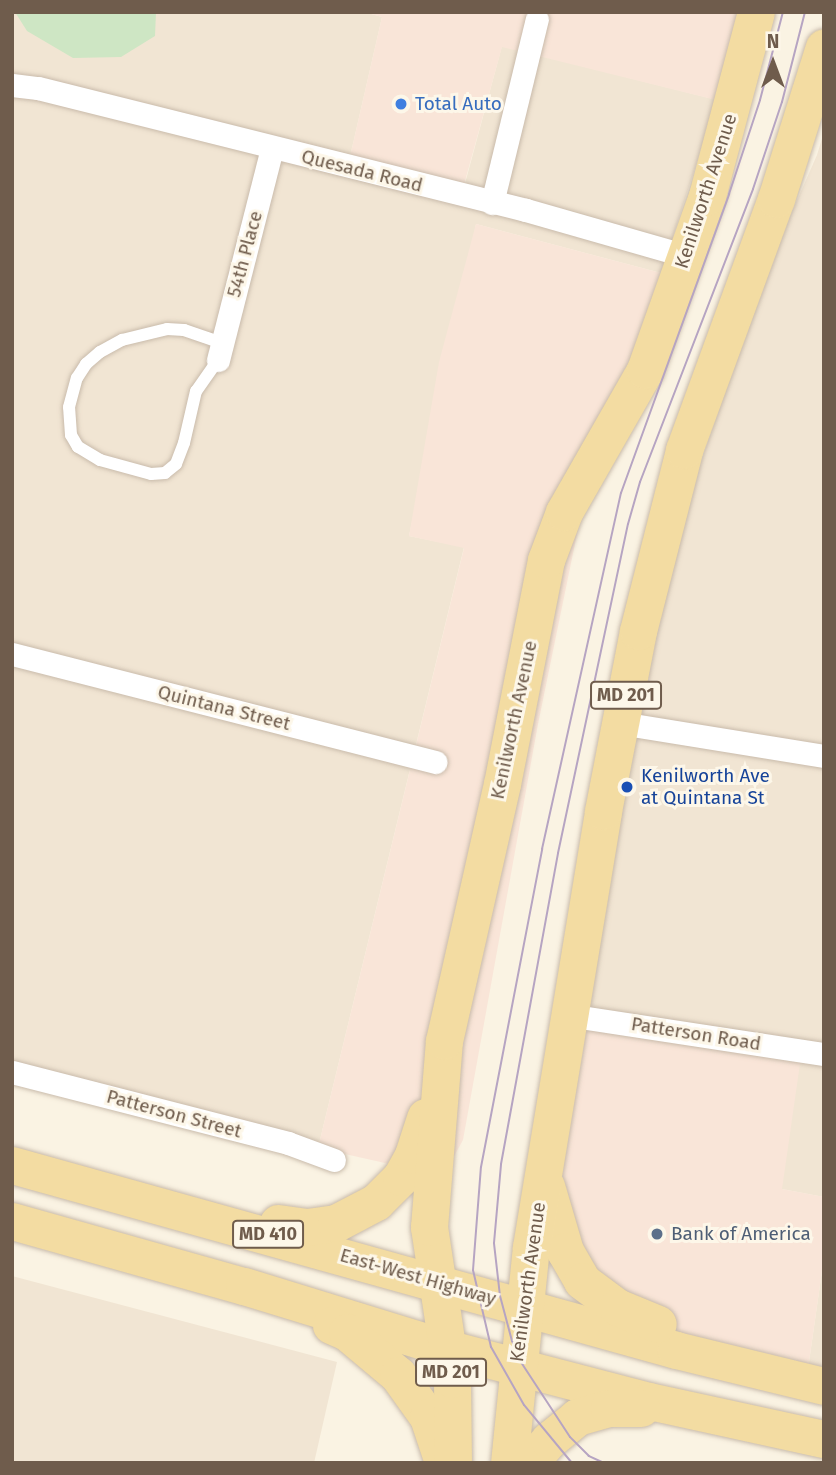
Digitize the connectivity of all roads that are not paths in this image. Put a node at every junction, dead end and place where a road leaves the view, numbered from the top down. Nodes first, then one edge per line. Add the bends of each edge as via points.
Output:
1 (756, 12) edge
2 (537, 19) dead end
3 (824, 47) edge
4 (12, 85) edge
5 (272, 148) junction
6 (492, 202) junction
7 (685, 256) junction
8 (220, 352) junction
9 (12, 654) edge
10 (620, 723) junction
11 (824, 757) edge
12 (435, 762) dead end
13 (568, 1015) junction
14 (444, 1041) junction
15 (824, 1054) edge
16 (12, 1072) edge
17 (334, 1160) dead end
18 (12, 1165) edge
19 (544, 1169) junction
20 (185, 1211) junction
21 (12, 1221) edge
22 (436, 1282) junction
23 (244, 1286) junction
24 (522, 1307) junction
25 (449, 1349) junction
26 (516, 1365) junction
27 (824, 1385) edge
28 (693, 1411) junction
29 (824, 1439) edge
30 (443, 1463) edge
31 (453, 1463) edge
32 (509, 1463) edge
33 (529, 1463) edge

1 - 7 main road, Kenilworth Avenue / MD 201 via 722,146
2 - 6 street
3 - 10 main road, Kenilworth Avenue / MD 201 via 776,199 684,450
4 - 5 street, Quesada Road
5 - 6 street, Quesada Road
5 - 8 street, 54th Place
6 - 7 street, Quesada Road
7 - 14 main road, Kenilworth Avenue / MD 201 via 645,370 564,512 546,560
8 - 8 lane via 196,391 184,443 176,464 166,473 151,474 100,460 78,447 71,435 69,407 77,377 100,352 122,340 167,329 184,330
9 - 12 street, Quintana Street
10 - 11 street
10 - 13 main road, Kenilworth Avenue / MD 201
13 - 15 street, Patterson Road
13 - 19 main road, Kenilworth Avenue / MD 201
14 - 20 main road via 409,1163 395,1186 364,1210 336,1223 307,1227
14 - 22 main road, Kenilworth Avenue / MD 201 via 429,1227
16 - 17 street, Patterson Street via 288,1143
18 - 20 main road, East-West Highway / MD 410
19 - 24 main road, Kenilworth Avenue / MD 201
19 - 27 main road via 552,1214 582,1281 617,1307
20 - 22 main road, East-West Highway / MD 410
21 - 23 main road
22 - 24 main road, East-West Highway / MD 410
22 - 25 main road, Kenilworth Avenue / MD 201
23 - 25 main road
23 - 30 main road via 347,1332 375,1353 398,1375 428,1417
24 - 26 main road, Kenilworth Avenue / MD 201
24 - 27 main road, East-West Highway / MD 410
25 - 26 main road
25 - 31 main road, Kenilworth Avenue / MD 201
26 - 28 main road
26 - 32 main road, Kenilworth Avenue / MD 201
28 - 29 main road
28 - 33 main road via 609,1408 591,1412 561,1429

